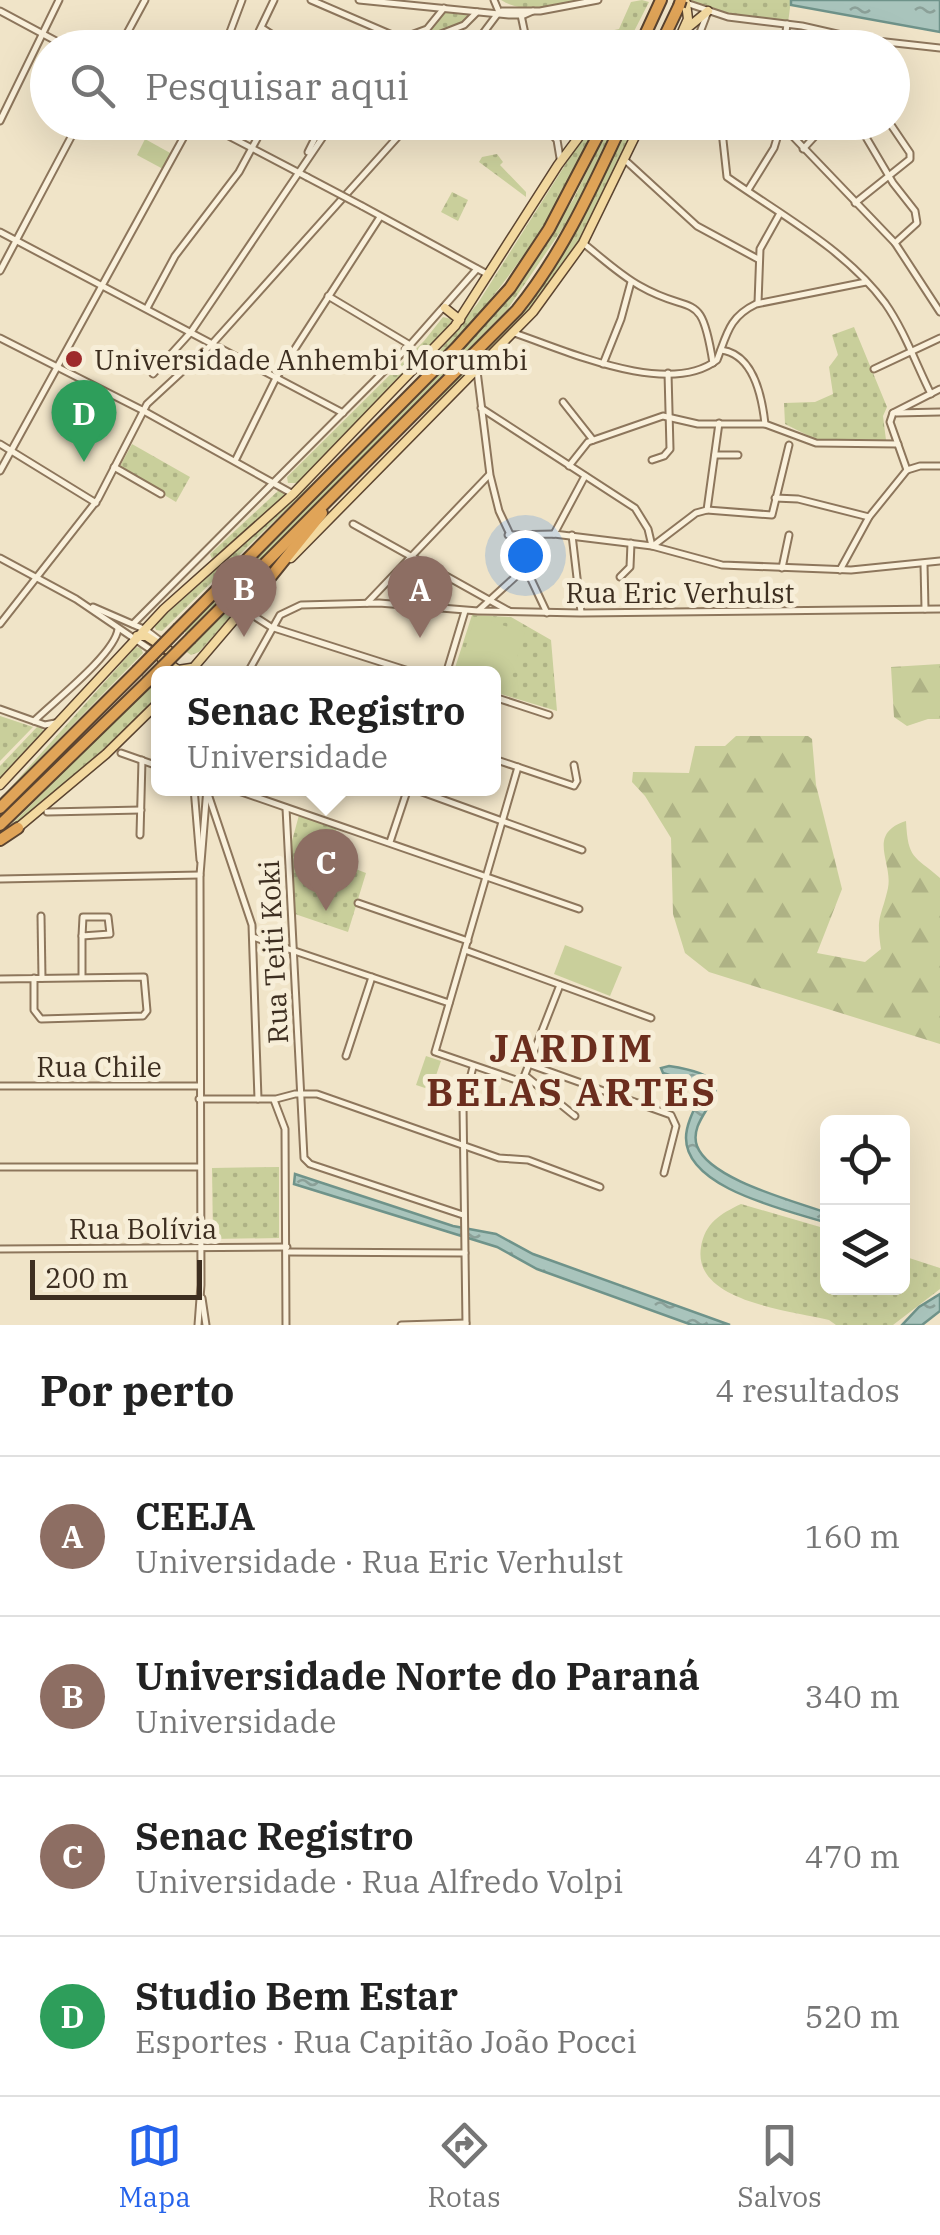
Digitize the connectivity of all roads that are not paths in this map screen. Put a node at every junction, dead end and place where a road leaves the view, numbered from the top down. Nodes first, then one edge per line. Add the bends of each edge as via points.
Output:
1 (59, 0) edge
2 (145, 0) edge
3 (242, 0) edge
4 (274, 0) edge
5 (310, 0) edge
6 (359, 0) edge
7 (494, 0) edge
8 (598, 0) edge
9 (660, 0) edge
10 (681, 2) edge
11 (410, 3) edge
12 (444, 8) junction
13 (478, 10) junction
14 (0, 11) edge
15 (533, 11) junction
16 (708, 11) junction
17 (499, 12) junction
18 (521, 16) junction
19 (787, 24) junction
20 (262, 28) joint
21 (38, 30) edge
22 (45, 30) edge
23 (129, 30) edge
24 (231, 30) edge
25 (265, 30) edge
26 (380, 30) edge
27 (422, 30) edge
28 (451, 30) edge
29 (486, 30) edge
30 (524, 30) edge
31 (646, 30) edge
32 (668, 30) edge
33 (683, 30) edge
34 (687, 30) edge
35 (701, 30) edge
36 (786, 30) edge
37 (815, 30) edge
38 (910, 46) edge
39 (940, 48) edge
40 (30, 61) edge
41 (0, 122) edge
42 (69, 140) edge
43 (182, 140) edge
44 (234, 140) edge
45 (257, 140) edge
46 (314, 140) edge
47 (320, 140) edge
48 (395, 140) edge
49 (555, 140) edge
50 (577, 140) edge
51 (596, 140) edge
52 (614, 140) edge
53 (634, 140) edge
54 (723, 140) edge
55 (776, 140) edge
56 (795, 140) edge
57 (811, 140) edge
58 (867, 140) edge
59 (900, 140) edge
60 (802, 149) junction
61 (252, 150) junction
62 (625, 160) junction
63 (303, 164) junction
64 (558, 165) junction
65 (298, 172) junction
66 (888, 176) junction
67 (748, 190) junction
68 (855, 203) junction
69 (780, 215) junction
70 (380, 216) junction
71 (0, 232) edge
72 (16, 240) junction
73 (895, 242) junction
74 (583, 244) junction
75 (758, 259) junction
76 (477, 269) junction
77 (0, 272) edge
78 (490, 276) junction
79 (631, 281) junction
80 (866, 282) junction
81 (102, 284) junction
82 (328, 296) junction
83 (758, 304) junction
84 (147, 308) junction
85 (445, 308) junction
86 (940, 312) edge
87 (460, 320) junction
88 (191, 332) junction
89 (514, 333) junction
90 (0, 338) edge
91 (940, 338) edge
92 (212, 344) junction
93 (410, 345) junction
94 (720, 350) junction
95 (910, 353) junction
96 (713, 363) junction
97 (603, 364) junction
98 (56, 367) junction
99 (874, 369) dead end
100 (478, 370) junction
101 (668, 373) junction
102 (153, 374) dead end
103 (276, 378) junction
104 (940, 389) edge
105 (931, 394) junction
106 (562, 402) dead end
107 (481, 408) junction
108 (142, 410) junction
109 (940, 412) edge
110 (343, 413) junction
111 (893, 413) junction
112 (670, 416) junction
113 (719, 423) junction
114 (765, 424) junction
115 (398, 428) junction
116 (593, 440) junction
117 (0, 444) edge
118 (898, 444) junction
119 (789, 445) dead end
120 (12, 451) junction
121 (716, 455) junction
122 (738, 455) dead end
123 (652, 460) dead end
124 (234, 461) junction
125 (569, 466) junction
126 (940, 466) edge
127 (114, 467) junction
128 (907, 470) junction
129 (0, 471) edge
130 (490, 474) junction
131 (585, 476) junction
132 (940, 478) edge
133 (274, 484) junction
134 (161, 494) dead end
135 (293, 494) junction
136 (775, 498) junction
137 (96, 503) junction
138 (707, 510) junction
139 (869, 517) junction
140 (353, 524) dead end
141 (554, 534) junction
142 (508, 535) junction
143 (572, 535) junction
144 (789, 535) dead end
145 (631, 543) junction
146 (652, 546) junction
147 (412, 557) junction
148 (0, 558) edge
149 (200, 558) junction
150 (940, 561) edge
151 (924, 564) junction
152 (212, 568) junction
153 (524, 568) junction
154 (782, 568) junction
155 (840, 570) junction
156 (620, 577) dead end
157 (36, 578) junction
158 (256, 594) junction
159 (163, 596) junction
160 (490, 598) junction
161 (76, 600) junction
162 (367, 603) junction
163 (164, 609) junction
164 (243, 609) junction
165 (925, 609) junction
166 (940, 609) edge
167 (465, 610) junction
168 (478, 611) junction
169 (512, 612) junction
170 (547, 613) junction
171 (581, 613) junction
172 (262, 621) junction
173 (0, 624) edge
174 (114, 624) junction
175 (271, 628) junction
176 (139, 629) junction
177 (171, 652) joint
178 (161, 658) junction
179 (163, 666) edge
180 (166, 666) edge
181 (170, 666) edge
182 (184, 666) edge
183 (192, 666) edge
184 (250, 666) edge
185 (392, 666) edge
186 (448, 666) edge
187 (88, 670) junction
188 (151, 678) edge
189 (96, 680) junction
190 (501, 700) edge
191 (0, 709) edge
192 (151, 710) edge
193 (549, 715) dead end
194 (34, 721) junction
195 (58, 722) junction
196 (122, 739) junction
197 (121, 753) junction
198 (106, 754) junction
199 (142, 760) junction
200 (501, 762) edge
201 (151, 763) edge
202 (574, 765) dead end
203 (518, 768) junction
204 (0, 784) edge
205 (195, 796) edge
206 (205, 796) edge
207 (208, 796) edge
208 (252, 796) edge
209 (407, 796) edge
210 (431, 796) edge
211 (0, 808) edge
212 (286, 808) junction
213 (141, 810) junction
214 (47, 812) dead end
215 (504, 823) junction
216 (0, 825) edge
217 (18, 828) joint
218 (140, 835) dead end
219 (0, 842) edge
220 (389, 844) junction
221 (582, 850) dead end
222 (200, 860) junction
223 (200, 875) junction
224 (0, 878) edge
225 (487, 878) junction
226 (358, 903) dead end
227 (579, 909) dead end
228 (41, 916) dead end
229 (82, 936) junction
230 (253, 937) junction
231 (468, 941) junction
232 (292, 949) junction
233 (465, 950) junction
234 (82, 977) junction
235 (372, 977) junction
236 (38, 978) junction
237 (0, 979) edge
238 (560, 985) junction
239 (449, 1003) junction
240 (651, 1018) dead end
241 (346, 1056) dead end
242 (531, 1064) junction
243 (474, 1067) junction
244 (526, 1077) junction
245 (0, 1086) edge
246 (199, 1086) junction
247 (300, 1094) junction
248 (199, 1099) junction
249 (258, 1099) junction
250 (274, 1099) junction
251 (575, 1116) dead end
252 (462, 1145) junction
253 (0, 1167) edge
254 (200, 1167) junction
255 (664, 1172) dead end
256 (600, 1187) dead end
257 (463, 1215) junction
258 (201, 1248) junction
259 (0, 1249) edge
260 (287, 1250) junction
261 (465, 1253) junction
262 (200, 1285) junction
263 (466, 1324) edge
264 (202, 1325) edge
265 (286, 1325) edge
266 (401, 1325) edge
267 (426, 1325) edge

1 - 22 street
2 - 23 street
3 - 24 street
4 - 20 street
5 - 26 street
6 - 11 street
7 - 17 street
8 - 15 street
9 - 31 highway
10 - 16 street
10 - 32 highway
10 - 33 main road via 689,12
11 - 12 street
12 - 13 street
12 - 27 street
13 - 17 street
13 - 28 street
14 - 21 street
15 - 17 street
15 - 18 street
16 - 19 street
16 - 34 main road
16 - 35 street
17 - 18 street
17 - 29 street
18 - 30 street
19 - 36 street
19 - 37 street
20 - 25 street
38 - 39 street
40 - 41 street
42 - 72 street
43 - 81 street
44 - 61 street
45 - 61 street
46 - 63 street
47 - 63 street
48 - 92 street
49 - 64 street
50 - 64 main road
51 - 211 highway, bridge via 510,288
52 - 115 highway via 534,289
53 - 62 main road
54 - 67 street via 726,174
55 - 67 street
56 - 60 street
57 - 60 street
58 - 66 street
59 - 66 street via 911,157
60 - 68 street
61 - 65 street
61 - 84 street via 182,246
62 - 74 main road
62 - 75 street via 697,226
63 - 65 street
64 - 78 main road
65 - 70 street, bridge
65 - 88 street
66 - 68 street
66 - 73 street via 918,217
67 - 69 street
68 - 73 street
69 - 75 street
69 - 80 street
70 - 76 street
70 - 82 street
71 - 72 street
72 - 77 street
72 - 81 street
73 - 86 street
74 - 79 street
74 - 89 main road
75 - 83 street
76 - 78 street
76 - 85 street
78 - 87 main road
79 - 96 street via 699,312
79 - 97 street
80 - 83 street
80 - 95 street via 888,308
81 - 84 street
81 - 98 street
82 - 93 street
82 - 103 street
83 - 94 street via 734,317
84 - 88 street
85 - 87 main road
85 - 93 street
87 - 135 main road
88 - 92 street
88 - 102 street
89 - 97 street
89 - 100 main road
90 - 98 street
91 - 95 street
92 - 103 street
92 - 108 street
93 - 110 street
94 - 96 street
94 - 114 street via 744,360
95 - 99 street
95 - 105 street
96 - 101 street
97 - 101 street
98 - 108 street
98 - 120 street
100 - 107 street
100 - 158 main road
101 - 112 street
103 - 110 street
103 - 124 street
104 - 105 street
105 - 111 street
106 - 116 street
107 - 125 street
107 - 130 street
108 - 124 street
108 - 127 street
109 - 111 street
110 - 133 street
111 - 118 street
112 - 113 street
112 - 116 street
112 - 123 street via 670,449
113 - 114 street
113 - 121 street
114 - 118 street via 813,442
115 - 158 highway
115 - 179 highway, bridge
116 - 125 street
117 - 120 street
118 - 128 street
119 - 136 street
120 - 129 street
120 - 137 street
121 - 122 street
121 - 138 street
124 - 133 street
125 - 131 street
126 - 128 street
126 - 132 street
127 - 134 street
127 - 137 street
128 - 139 street
130 - 142 street
130 - 147 street
131 - 141 street
131 - 146 street via 636,508
133 - 135 street
133 - 149 street
135 - 152 main road
136 - 138 street via 770,516
136 - 139 street
137 - 157 street
138 - 146 street
139 - 155 street
140 - 147 street
141 - 142 street
141 - 143 street
142 - 153 street
143 - 145 street
143 - 171 street
144 - 154 street
145 - 146 street
145 - 156 street via 630,567
146 - 154 street via 716,565
147 - 160 street
147 - 162 street
148 - 157 street
149 - 152 main road
149 - 159 street
150 - 151 street
151 - 155 street
151 - 165 street
152 - 163 main road
153 - 160 street
153 - 170 street
154 - 155 street
157 - 161 street
157 - 173 street
158 - 164 main road
158 - 172 street
159 - 163 main road
159 - 176 street
160 - 168 street
160 - 169 street
161 - 174 street
161 - 176 street
162 - 167 street, Rua Eric Verhulst
162 - 175 street, Rua Eric Verhulst via 300,605 282,612
163 - 176 main road
164 - 172 street
164 - 183 main road
165 - 166 street, Rua Eric Verhulst
165 - 171 street, Rua Eric Verhulst
167 - 168 street, Rua Eric Verhulst
167 - 186 street
168 - 169 street, Rua Eric Verhulst
169 - 170 street, Rua Eric Verhulst
170 - 171 street, Rua Eric Verhulst
172 - 175 street
174 - 176 street
174 - 187 street via 117,638
175 - 184 street
175 - 185 street
176 - 177 main road
176 - 178 street
176 - 189 main road
177 - 182 street
178 - 180 street
178 - 181 main road
187 - 189 street
187 - 194 street
188 - 216 highway, bridge
189 - 195 main road
190 - 193 street
191 - 194 street
192 - 196 main road
194 - 195 street
195 - 204 main road
196 - 197 main road
196 - 198 main road
197 - 198 main road
197 - 199 street
198 - 217 main road
199 - 201 street
199 - 213 street
200 - 203 street
202 - 203 street via 574,786
203 - 215 street
205 - 222 street
206 - 222 street
207 - 230 street
208 - 212 street
209 - 220 street
210 - 215 street
212 - 220 street
212 - 232 street, Rua Teiti Koki
213 - 214 street
213 - 218 street
215 - 221 street
215 - 225 street
217 - 219 highway
220 - 225 street
222 - 223 street
223 - 224 street
223 - 246 street
225 - 227 street
225 - 231 street
226 - 231 street
228 - 236 street
229 - 229 street via 108,935 110,918 84,917
229 - 234 street
230 - 232 street
230 - 249 street
231 - 233 street
232 - 235 street
232 - 247 street, Rua Teiti Koki
233 - 238 street
233 - 239 street
234 - 236 street
234 - 236 street via 145,978 144,1015 45,1020 34,1012
235 - 239 street
235 - 241 street
236 - 237 street
238 - 240 street
238 - 242 street
239 - 243 street via 435,1050
242 - 244 street
242 - 255 street via 671,1115 676,1126
243 - 244 street via 520,1082
243 - 252 street via 464,1095
244 - 251 street
245 - 246 street, Rua Chile
246 - 248 street
247 - 250 street
247 - 252 street via 320,1095
247 - 257 street, Rua Teiti Koki via 307,1162
248 - 249 street
248 - 254 street
249 - 250 street
250 - 260 street via 284,1125
252 - 256 street
252 - 257 street
253 - 254 street
254 - 258 street
257 - 261 street
258 - 259 street, Rua Bolívia
258 - 260 street, Rua Bolívia
258 - 262 street
260 - 261 street, Rua Bolívia
260 - 265 street
261 - 263 street
262 - 264 street
262 - 264 street
263 - 267 street
266 - 267 street

